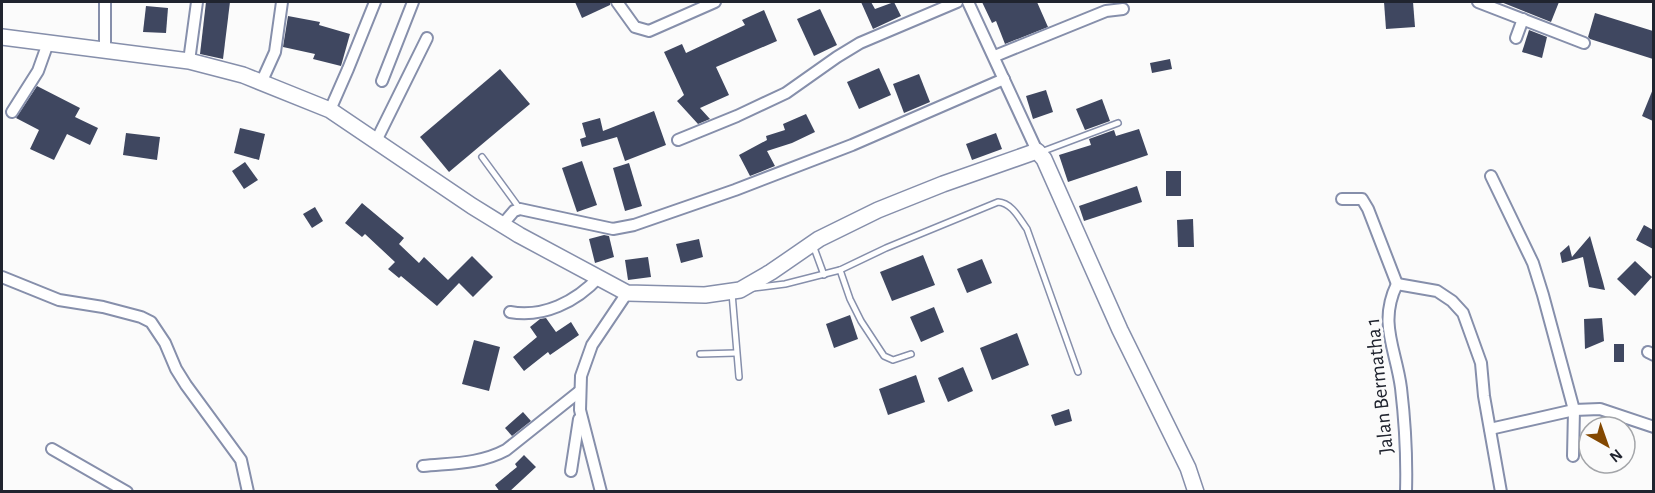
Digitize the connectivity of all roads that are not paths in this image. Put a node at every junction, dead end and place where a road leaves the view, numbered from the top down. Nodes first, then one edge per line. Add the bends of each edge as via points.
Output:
1 (105, 2) edge
2 (197, 2) edge
3 (282, 2) edge
4 (375, 2) edge
5 (413, 2) edge
6 (617, 2) edge
7 (715, 2) edge
8 (957, 2) edge
9 (968, 2) edge
10 (1478, 2) edge
11 (1123, 9) dead end
12 (1523, 20) junction
13 (2, 37) edge
14 (427, 38) dead end
15 (1516, 38) dead end
16 (48, 43) junction
17 (1584, 43) dead end
18 (105, 49) junction
19 (995, 56) junction
20 (189, 61) junction
21 (1004, 78) junction
22 (382, 81) dead end
23 (261, 83) junction
24 (330, 110) junction
25 (12, 112) dead end
26 (1118, 123) dead end
27 (678, 140) dead end
28 (376, 141) junction
29 (1038, 152) junction
30 (482, 157) dead end
31 (1491, 176) dead end
32 (1342, 199) dead end
33 (520, 209) junction
34 (502, 225) junction
35 (812, 244) junction
36 (840, 270) junction
37 (824, 275) junction
38 (2, 277) edge
39 (599, 277) junction
40 (1397, 284) junction
41 (736, 290) junction
42 (627, 293) junction
43 (510, 312) dead end
44 (736, 353) junction
45 (700, 354) dead end
46 (911, 354) dead end
47 (1078, 372) dead end
48 (738, 377) dead end
49 (580, 391) junction
50 (580, 410) junction
51 (1574, 410) junction
52 (1653, 427) edge
53 (1490, 429) junction
54 (52, 449) dead end
55 (1573, 456) dead end
56 (423, 466) dead end
57 (571, 471) dead end
58 (127, 492) edge
59 (248, 492) edge
60 (601, 492) edge
61 (1196, 492) edge
62 (1406, 492) edge
63 (1501, 492) edge

1 - 18 street
2 - 20 street
3 - 23 street via 275,52
4 - 24 street
5 - 22 street
6 - 7 street via 635,27 650,31
8 - 27 street via 860,43 786,93
9 - 19 street
10 - 12 street
11 - 19 street via 1106,11
12 - 15 street
12 - 17 street
13 - 16 street
14 - 28 street
16 - 18 street
16 - 25 street via 38,71
18 - 20 street
19 - 21 street
20 - 23 street
21 - 29 street
21 - 33 street via 852,145 634,225 613,229
23 - 24 street
24 - 28 street
26 - 29 lane
28 - 34 street
29 - 35 street via 878,210
29 - 61 street
30 - 33 lane
31 - 51 street via 1533,262
32 - 40 street via 1362,199
33 - 34 street
34 - 39 street
35 - 37 lane
35 - 41 street
36 - 37 lane
36 - 46 lane via 861,321 884,356 893,360
36 - 47 lane via 946,222 1005,202 1027,229
37 - 41 lane
38 - 59 street via 59,300 151,322 186,385 241,460
39 - 42 street
39 - 43 street via 586,292 562,306 525,315
40 - 53 street via 1437,291 1462,313 1481,363
40 - 62 street, Jalan Bermatha 1 via 1390,299 1388,329 1401,386
41 - 42 street via 696,295
41 - 44 lane
42 - 49 street via 592,345
44 - 45 lane
44 - 48 lane
49 - 50 street
49 - 56 street via 494,457
50 - 57 street
50 - 60 street
51 - 52 street via 1600,409
51 - 53 street
51 - 55 street
53 - 63 street
54 - 58 street

